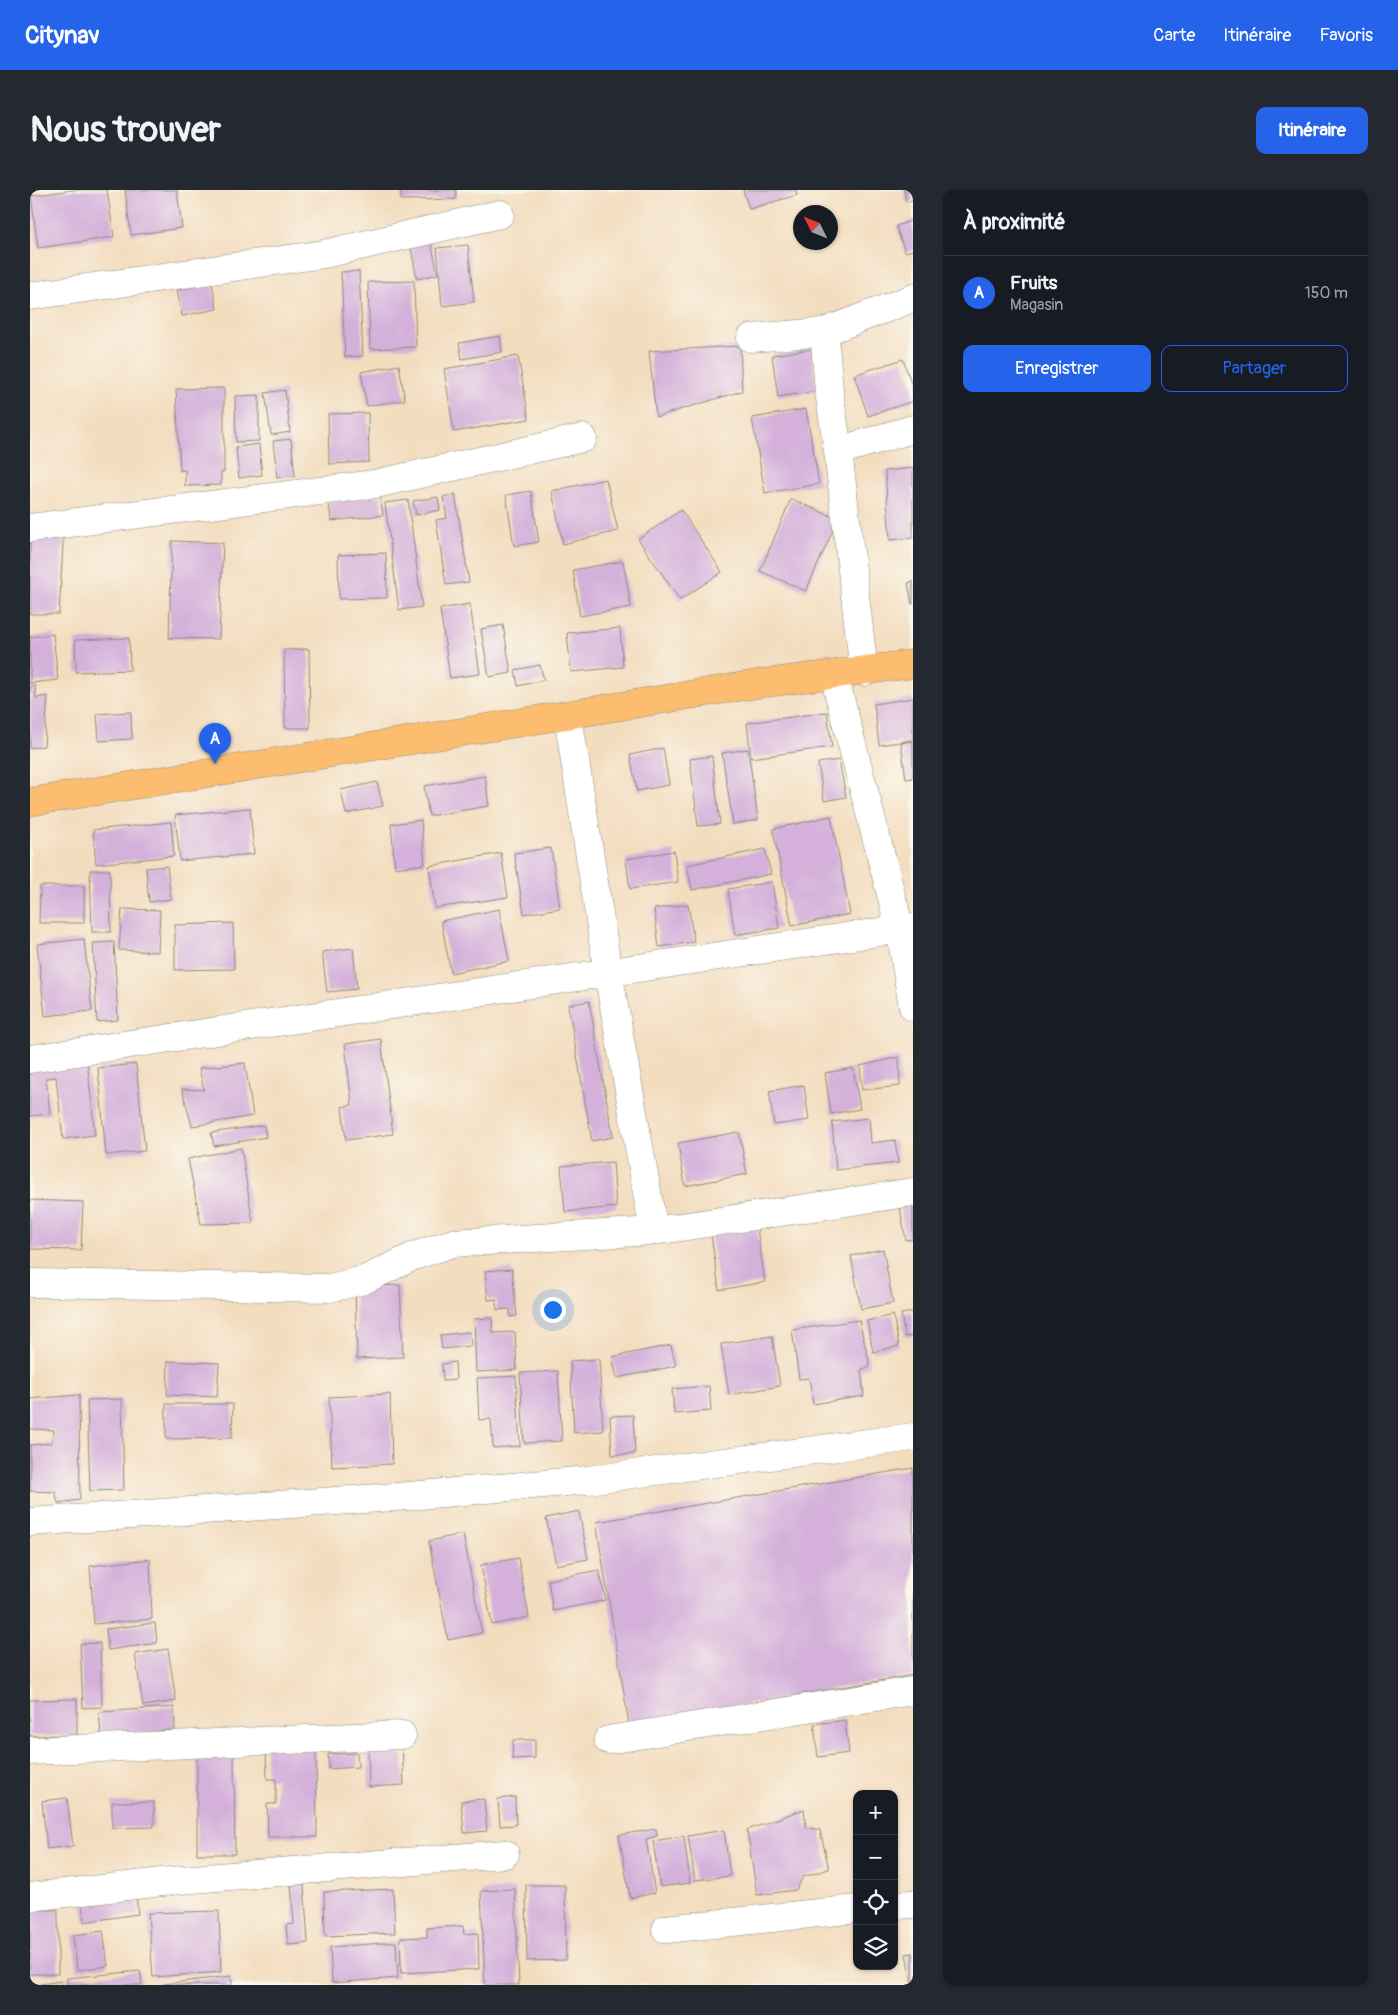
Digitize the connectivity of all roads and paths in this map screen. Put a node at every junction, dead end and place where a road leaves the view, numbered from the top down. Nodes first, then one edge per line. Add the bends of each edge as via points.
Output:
1 (500, 214) dead end
2 (30, 296) edge
3 (913, 298) edge
4 (824, 332) junction
5 (751, 338) dead end
6 (913, 429) edge
7 (584, 438) dead end
8 (838, 452) junction
9 (30, 528) edge
10 (913, 664) edge
11 (864, 672) junction
12 (834, 675) junction
13 (568, 716) junction
14 (30, 802) edge
15 (906, 928) edge
16 (608, 972) junction
17 (913, 1007) edge
18 (30, 1059) edge
19 (913, 1192) edge
20 (654, 1231) junction
21 (30, 1283) edge
22 (913, 1437) edge
23 (30, 1522) edge
24 (913, 1691) edge
25 (402, 1735) dead end
26 (608, 1740) dead end
27 (30, 1751) edge
28 (505, 1854) dead end
29 (30, 1896) edge
30 (913, 1904) edge
31 (898, 1905) edge
32 (853, 1909) edge
33 (666, 1930) dead end

1 - 2 street via 324,254
3 - 4 street
4 - 5 street
4 - 8 street
6 - 8 street
7 - 9 street via 375,484
8 - 11 street
10 - 11 highway
11 - 12 highway
12 - 13 highway via 757,684
12 - 15 street
13 - 14 highway
13 - 16 street
15 - 16 street
15 - 17 street
16 - 18 street
16 - 20 street
19 - 20 street
20 - 21 street via 452,1243 414,1256 364,1280 330,1288
22 - 23 street via 578,1481
24 - 26 street
25 - 27 street
28 - 29 street
30 - 31 street
32 - 33 street

